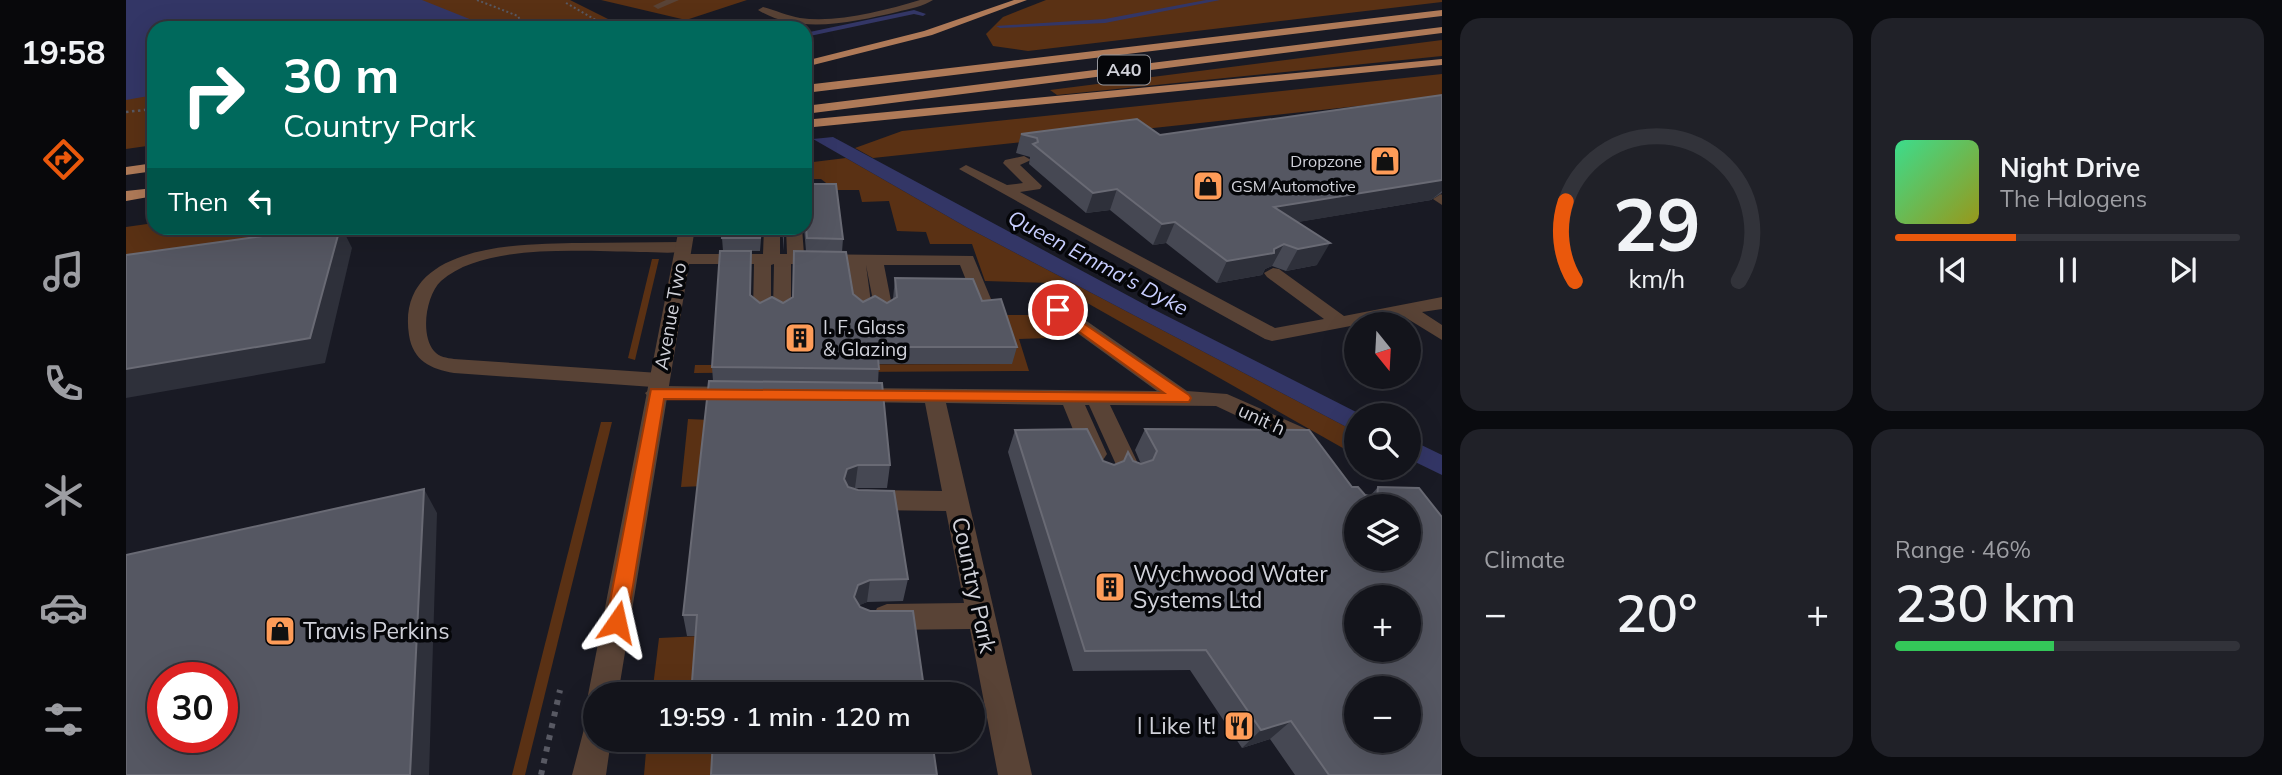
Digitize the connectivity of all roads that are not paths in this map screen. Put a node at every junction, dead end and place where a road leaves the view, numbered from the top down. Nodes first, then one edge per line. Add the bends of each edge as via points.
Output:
1 (675, 0) edge
2 (929, 0) edge
3 (1023, 0) edge
4 (658, 6) dead end
5 (763, 10) dead end
6 (1442, 13) edge
7 (1442, 30) edge
8 (812, 62) edge
9 (1442, 62) edge
10 (812, 88) edge
11 (812, 109) edge
12 (812, 123) edge
13 (1024, 160) edge
14 (147, 168) edge
15 (966, 169) dead end
16 (126, 171) edge
17 (1005, 190) junction
18 (147, 193) edge
19 (126, 196) edge
20 (773, 235) edge
21 (790, 235) edge
22 (683, 245) edge
23 (778, 259) junction
24 (855, 260) junction
25 (874, 260) junction
26 (1273, 273) edge
27 (1442, 303) edge
28 (863, 310) edge
29 (1058, 310) dead end
30 (1406, 310) junction
31 (762, 311) edge
32 (782, 311) edge
33 (884, 311) edge
34 (986, 312) edge
35 (1340, 322) junction
36 (1442, 334) edge
37 (658, 386) junction
38 (754, 394) edge
39 (837, 395) edge
40 (934, 396) junction
41 (1071, 397) junction
42 (1097, 397) junction
43 (1183, 398) junction
44 (1323, 463) edge
45 (1131, 474) edge
46 (1103, 475) edge
47 (856, 500) edge
48 (956, 500) junction
49 (980, 616) junction
50 (868, 617) edge
51 (605, 682) edge
52 (593, 752) edge
53 (589, 775) edge
54 (1014, 775) edge

1 - 4 street
2 - 5 street via 860,16 806,21
3 - 8 highway via 928,33
6 - 10 highway, A40
7 - 11 highway, A40
9 - 12 highway
13 - 17 street via 1010,163 1035,186
14 - 16 highway
15 - 17 street
17 - 35 street via 1272,335
18 - 19 highway
20 - 23 street
21 - 23 street
22 - 23 street
22 - 37 street, Avenue Two
22 - 37 street via 521,248 453,266 432,279 420,295 418,329 429,358 450,366
23 - 24 street
23 - 31 street
23 - 32 street
24 - 25 street
24 - 28 street
25 - 33 street
25 - 34 street via 967,260
26 - 35 street
27 - 30 street
29 - 43 street
30 - 35 street
30 - 36 street
37 - 38 street
37 - 51 street, Avenue Two
39 - 40 street
40 - 41 street
40 - 48 street, Country Park
41 - 42 street
41 - 46 street
42 - 43 street
42 - 45 street
43 - 44 street, unit h via 1219,399 1303,437
47 - 48 street
48 - 49 street, Country Park
49 - 50 street
49 - 54 street, Country Park
52 - 53 street

